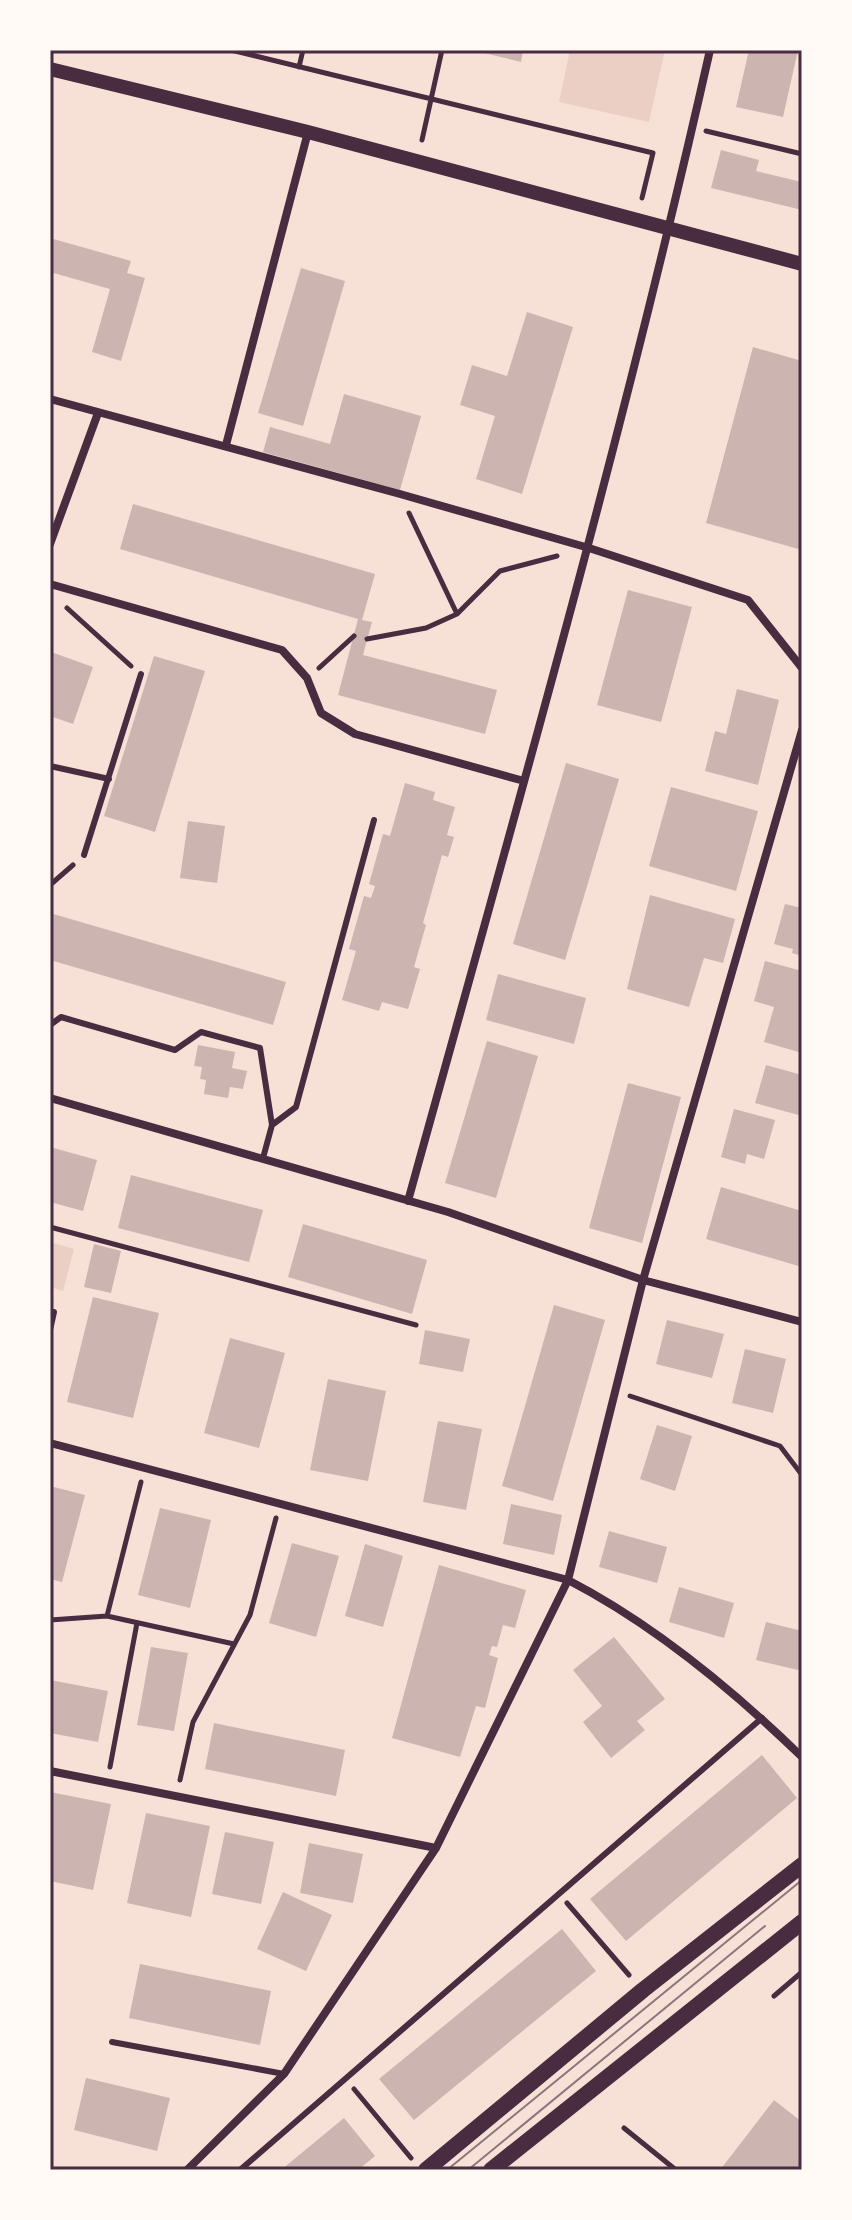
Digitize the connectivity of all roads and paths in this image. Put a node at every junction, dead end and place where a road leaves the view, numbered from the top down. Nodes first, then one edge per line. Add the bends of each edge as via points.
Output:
1 (231, 50) edge
2 (303, 50) edge
3 (442, 50) edge
4 (710, 50) edge
5 (299, 67) junction
6 (50, 69) edge
7 (431, 98) junction
8 (692, 128) junction
9 (308, 132) junction
10 (422, 140) dead end
11 (802, 154) edge
12 (642, 198) dead end
13 (670, 229) junction
14 (802, 264) edge
15 (50, 399) edge
16 (98, 413) junction
17 (226, 445) junction
18 (400, 494) junction
19 (50, 544) edge
20 (589, 548) junction
21 (50, 584) edge
22 (61, 603) dead end
23 (457, 614) junction
24 (354, 636) dead end
25 (367, 639) dead end
26 (802, 668) edge
27 (141, 674) joint
28 (307, 678) junction
29 (802, 730) edge
30 (50, 766) edge
31 (109, 779) junction
32 (524, 781) junction
33 (374, 820) dead end
34 (84, 855) joint
35 (50, 885) edge
36 (50, 1025) edge
37 (50, 1098) edge
38 (272, 1125) junction
39 (263, 1158) junction
40 (408, 1201) junction
41 (50, 1227) edge
42 (643, 1280) junction
43 (54, 1312) dead end
44 (802, 1322) edge
45 (416, 1325) dead end
46 (50, 1330) edge
47 (617, 1392) junction
48 (50, 1443) edge
49 (145, 1466) junction
50 (802, 1475) edge
51 (280, 1504) junction
52 (568, 1580) junction
53 (107, 1616) junction
54 (50, 1620) edge
55 (137, 1623) junction
56 (234, 1644) junction
57 (762, 1718) junction
58 (802, 1757) edge
59 (50, 1771) edge
60 (107, 1783) junction
61 (176, 1797) junction
62 (436, 1848) junction
63 (802, 1865) edge
64 (559, 1894) junction
65 (802, 1922) edge
66 (802, 1972) edge
67 (631, 1978) dead end
68 (774, 1996) dead end
69 (112, 2042) dead end
70 (284, 2074) junction
71 (346, 2079) junction
72 (624, 2128) dead end
73 (411, 2158) dead end
74 (187, 2170) edge
75 (240, 2170) edge
76 (426, 2170) edge
77 (491, 2170) edge
78 (676, 2170) edge

1 - 5 path
2 - 5 path
3 - 7 path
4 - 8 street
5 - 7 path
6 - 9 street
7 - 10 path
7 - 12 path via 653,153
8 - 11 path
8 - 13 street
9 - 13 street
9 - 17 street
13 - 14 street
13 - 20 street
15 - 16 street
16 - 17 street
16 - 19 street
17 - 18 street
18 - 20 street
18 - 23 path
20 - 23 path via 500,571
20 - 26 street via 748,600
20 - 32 street
21 - 28 street via 282,650
22 - 27 path
23 - 25 path via 426,628
24 - 28 path
27 - 31 lane
28 - 32 street via 321,713 355,734
29 - 42 street
30 - 31 lane
31 - 34 lane
32 - 40 street
33 - 38 lane via 296,1107
34 - 35 path
36 - 38 lane via 61,1017 175,1050 201,1032 260,1048
37 - 39 street
38 - 39 lane
39 - 40 street
40 - 42 street
41 - 45 path
42 - 44 street
42 - 47 street
43 - 46 lane
47 - 50 path via 780,1446
47 - 52 street
48 - 49 street
49 - 51 street
49 - 53 path
51 - 52 street
51 - 56 path via 250,1615
52 - 57 street via 616,1604
52 - 62 street
53 - 54 path
53 - 55 path
55 - 56 path
55 - 60 path
56 - 61 path via 193,1722
57 - 58 street
57 - 64 lane
59 - 60 street
60 - 61 street
61 - 62 street
62 - 70 street
63 - 76 main road
64 - 67 path
64 - 71 lane
65 - 77 main road
66 - 68 path
69 - 70 lane
70 - 74 street
71 - 73 path
71 - 75 lane
72 - 78 path

